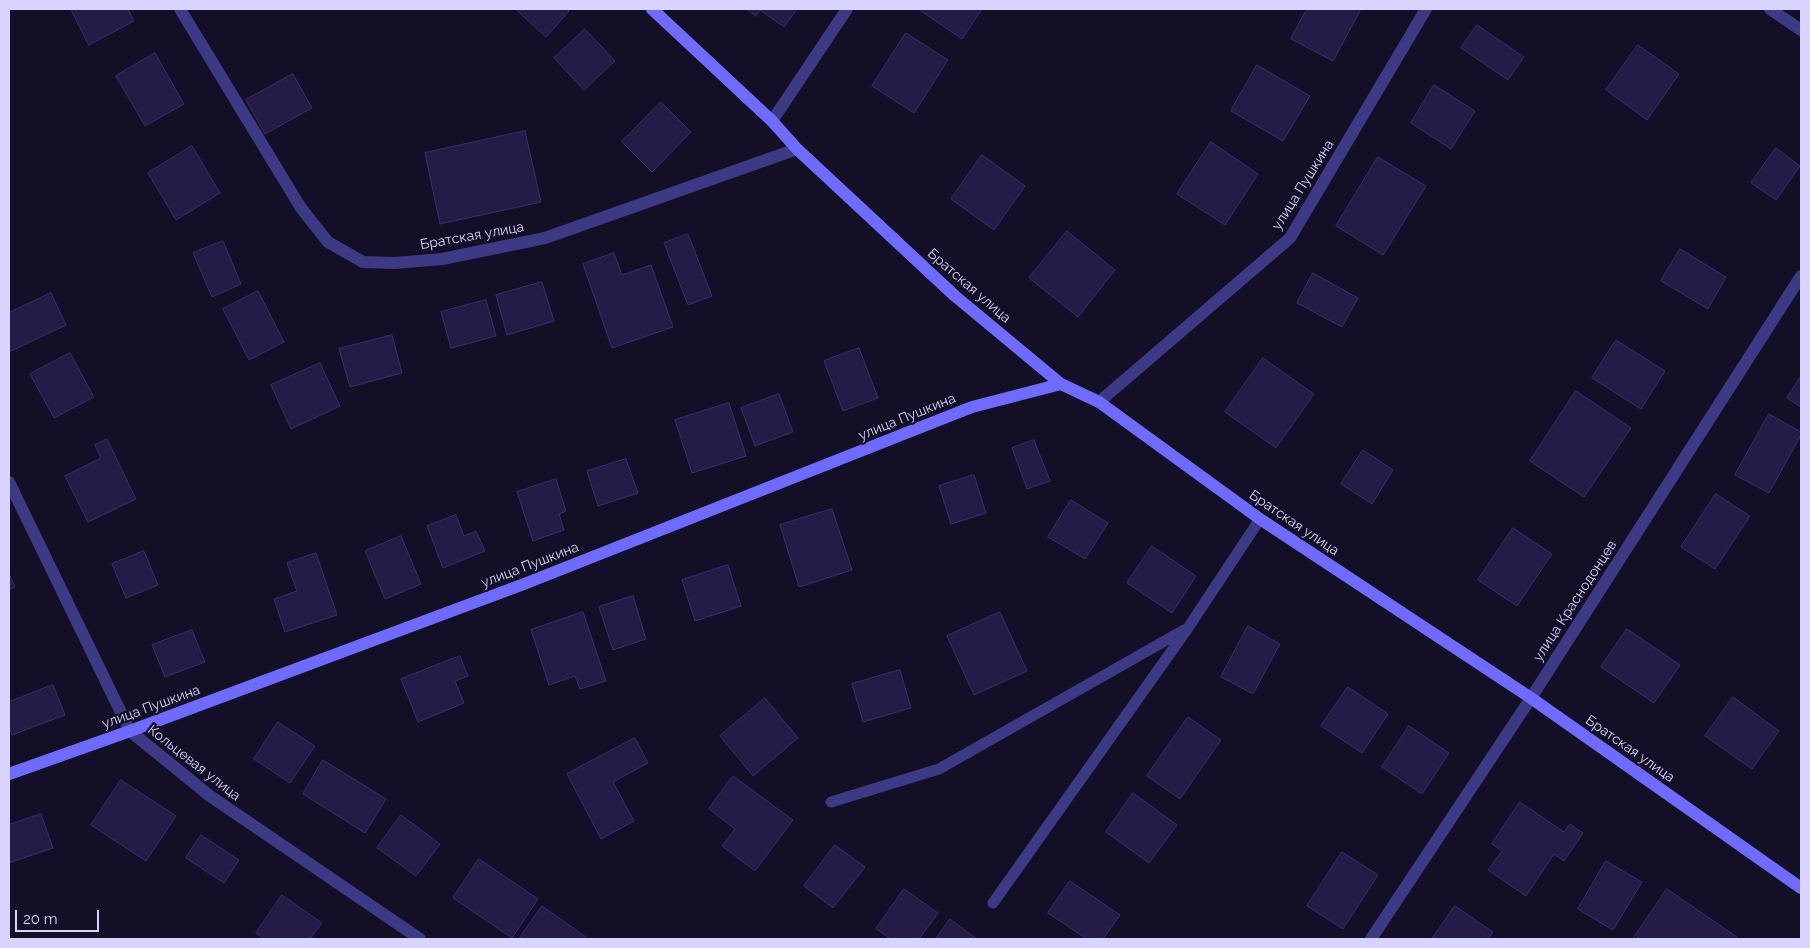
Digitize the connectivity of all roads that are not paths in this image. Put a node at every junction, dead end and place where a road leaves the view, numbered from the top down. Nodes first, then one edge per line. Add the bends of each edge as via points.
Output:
1 (180, 9) edge
2 (652, 9) edge
3 (847, 9) edge
4 (1426, 9) edge
5 (1770, 9) edge
6 (1801, 30) edge
7 (772, 121) junction
8 (797, 148) junction
9 (1801, 276) edge
10 (1062, 384) junction
11 (1098, 402) junction
12 (9, 482) edge
13 (1260, 519) junction
14 (1188, 628) junction
15 (1531, 698) junction
16 (130, 731) junction
17 (9, 774) edge
18 (831, 802) dead end
19 (1801, 888) edge
20 (993, 903) dead end
21 (420, 939) edge
22 (1371, 939) edge

1 - 8 street, Братская улица via 301,208 328,242 363,262 442,259 545,238
2 - 7 main road, Братская улица
3 - 7 street
4 - 11 street, улица Пушкина via 1290,238
5 - 6 street
7 - 8 main road, Братская улица
8 - 10 main road, Братская улица via 955,296
9 - 15 street, улица Краснодонцев
10 - 11 main road, Братская улица
10 - 16 main road, улица Пушкина via 972,407 524,584
11 - 13 main road, Братская улица
12 - 16 street, Кольцевая улица
13 - 14 lane
13 - 15 main road, Братская улица
14 - 18 lane via 939,769
14 - 20 lane
15 - 19 main road, Братская улица
15 - 22 street, улица Краснодонцев
16 - 17 main road, улица Пушкина
16 - 21 street, Кольцевая улица via 210,796

